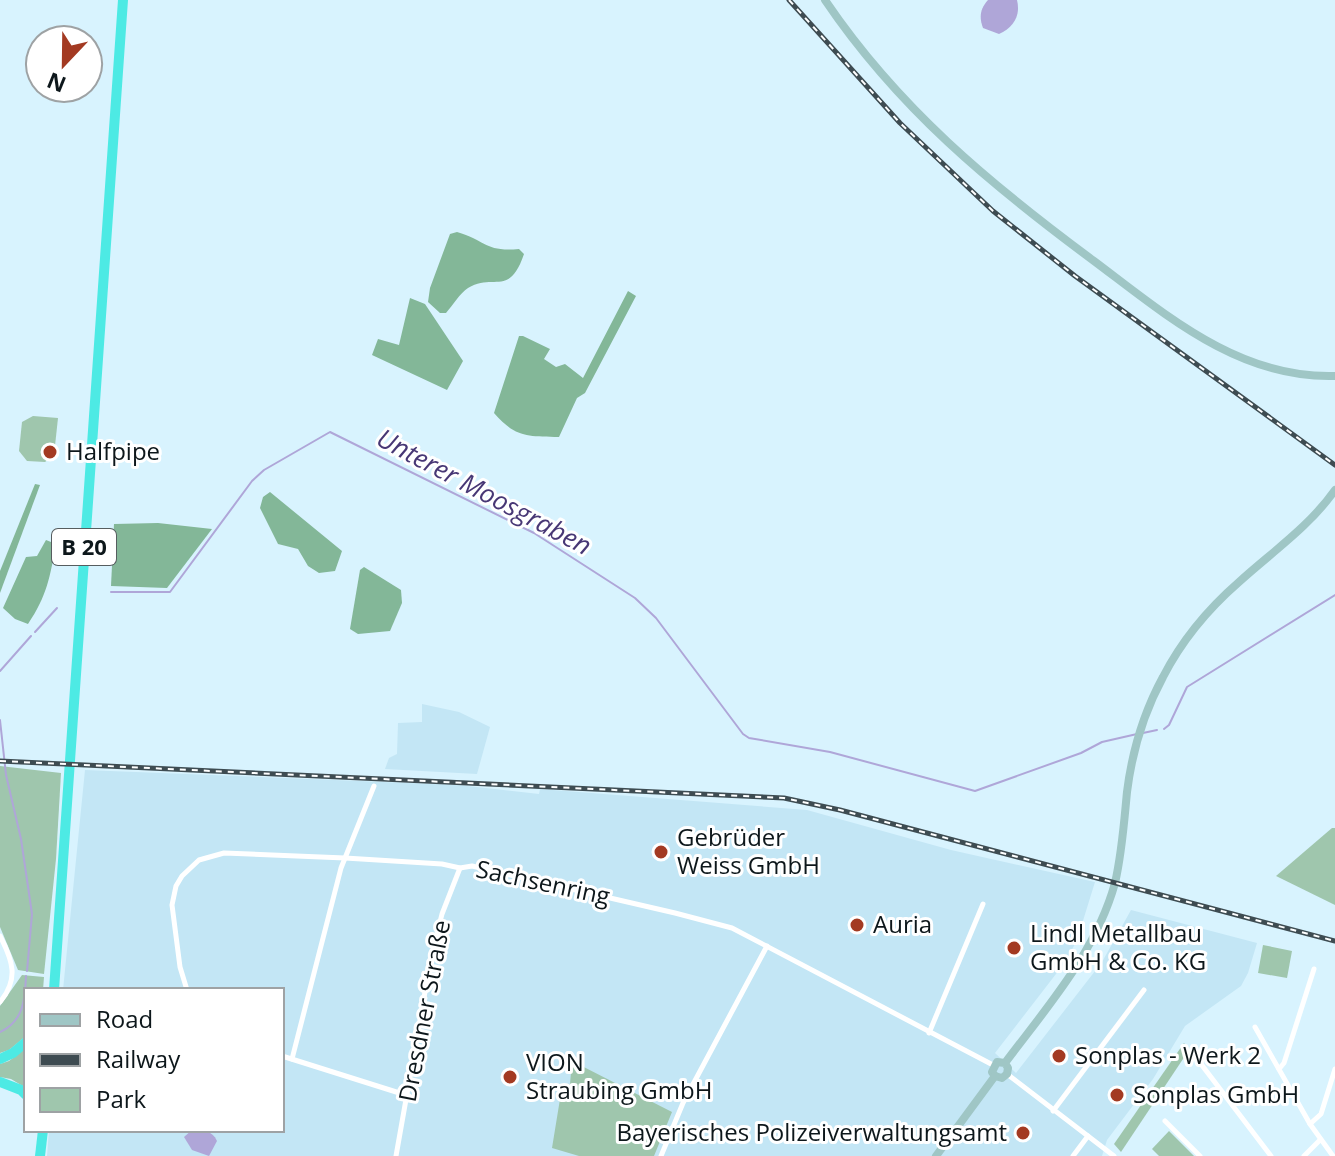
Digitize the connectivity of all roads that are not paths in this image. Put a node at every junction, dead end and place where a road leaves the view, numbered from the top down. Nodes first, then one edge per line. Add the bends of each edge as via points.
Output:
1 (123, 0) edge
2 (825, 0) edge
3 (1333, 377) edge
4 (1334, 491) edge
5 (374, 786) dead end
6 (345, 858) junction
7 (460, 868) junction
8 (983, 904) dead end
9 (0, 936) edge
10 (767, 946) junction
11 (1314, 969) dead end
12 (53, 988) edge
13 (186, 988) edge
14 (1144, 990) dead end
15 (3, 992) edge
16 (0, 1002) edge
17 (1255, 1027) dead end
18 (929, 1033) junction
19 (24, 1044) edge
20 (284, 1057) edge
21 (0, 1059) edge
22 (292, 1059) junction
23 (1005, 1063) junction
24 (1201, 1064) dead end
25 (993, 1065) junction
26 (1279, 1069) junction
27 (1335, 1069) edge
28 (1007, 1074) junction
29 (995, 1076) junction
30 (0, 1082) edge
31 (24, 1093) edge
32 (409, 1096) junction
33 (1053, 1111) junction
34 (1165, 1121) dead end
35 (1310, 1124) junction
36 (41, 1132) edge
37 (1088, 1136) junction
38 (1320, 1140) junction
39 (38, 1156) edge
40 (396, 1156) edge
41 (661, 1156) edge
42 (936, 1156) edge
43 (1073, 1156) edge
44 (1114, 1156) edge
45 (1200, 1156) edge
46 (1271, 1156) edge
47 (1304, 1156) edge
48 (1333, 1156) edge

1 - 12 highway, B 20
2 - 3 street via 888,84 953,150 1151,304 1231,354 1276,370
4 - 23 street via 1311,519 1214,605 1162,678 1132,763 1109,900 1086,952
5 - 6 street
6 - 7 street, Sachsenring
6 - 13 street, Sachsenring via 224,853 189,867 176,886 172,905
6 - 22 street
7 - 10 street, Sachsenring via 489,868 687,916 732,928
7 - 32 street, Dresdner Straße via 431,958
8 - 18 street
9 - 15 street via 14,974
10 - 18 street, Sachsenring
10 - 41 street via 683,1103
11 - 26 street
14 - 33 street
15 - 16 street
17 - 26 street
18 - 25 street, Sachsenring
19 - 21 highway
20 - 22 street
22 - 32 street
23 - 25 street
23 - 28 street
24 - 46 street
25 - 29 street
26 - 35 street
27 - 35 street via 1321,1114
28 - 29 street
28 - 33 street
29 - 42 street
30 - 31 highway
32 - 40 street, Dresdner Straße
33 - 37 street
34 - 45 street
35 - 38 street
36 - 39 highway
37 - 43 street
37 - 44 street
38 - 47 street
38 - 48 street

